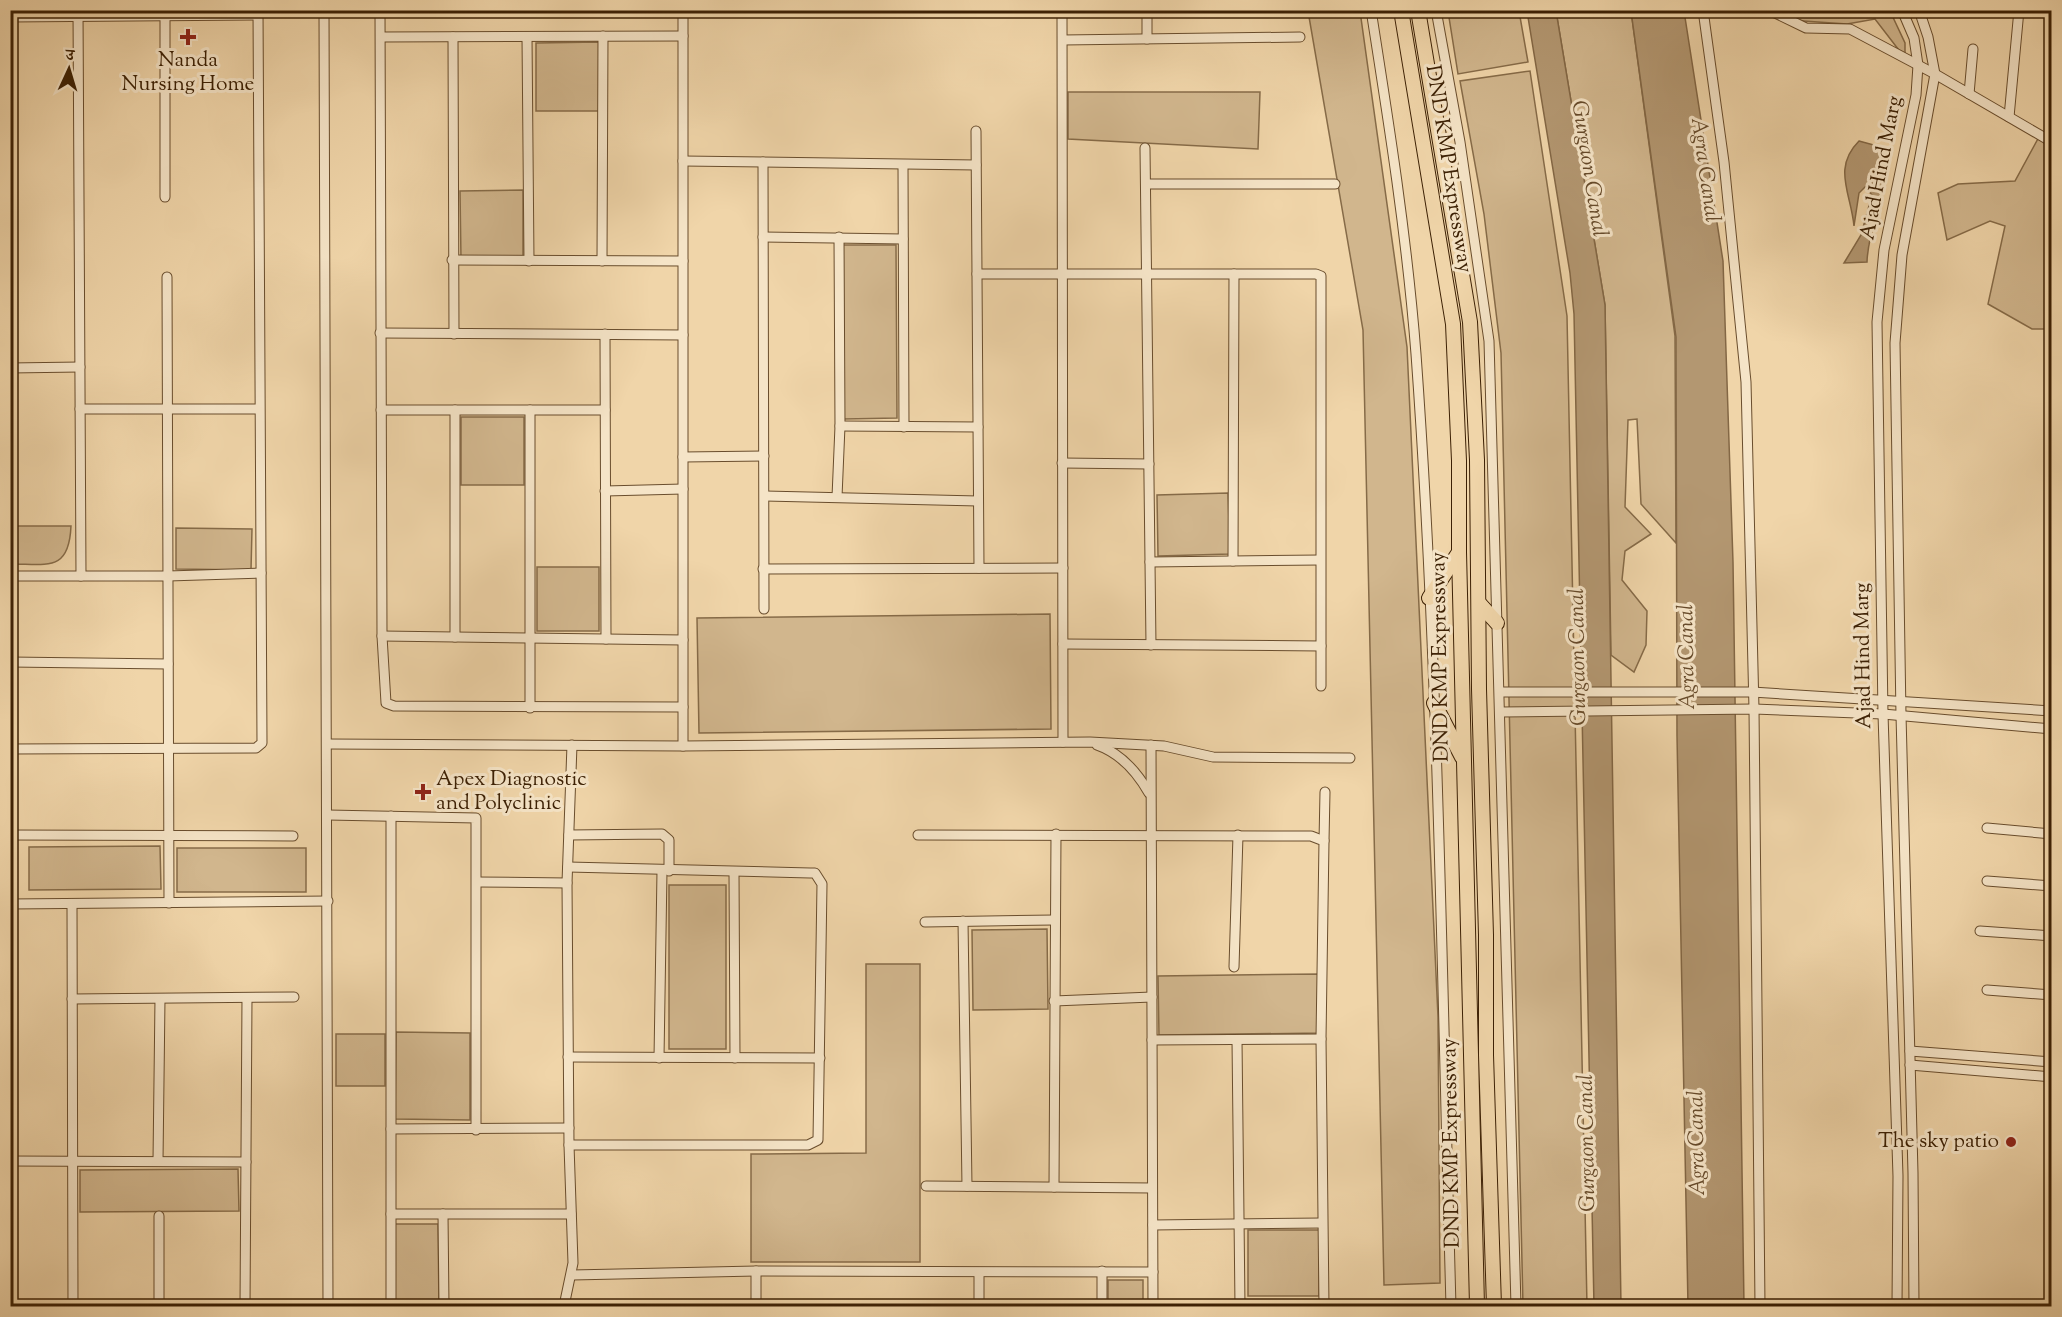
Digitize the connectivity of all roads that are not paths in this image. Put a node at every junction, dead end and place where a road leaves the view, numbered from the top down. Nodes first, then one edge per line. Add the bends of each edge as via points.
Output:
1 (324, 10) edge
2 (380, 10) edge
3 (683, 10) edge
4 (1062, 10) edge
5 (1147, 10) edge
6 (1371, 10) edge
7 (1401, 10) edge
8 (1418, 10) edge
9 (1436, 10) edge
10 (1703, 10) edge
11 (1769, 10) edge
12 (1902, 10) edge
13 (1919, 10) edge
14 (2019, 10) edge
15 (78, 13) edge
16 (165, 13) edge
17 (258, 13) edge
18 (10, 17) edge
19 (603, 36) junction
20 (683, 36) junction
21 (381, 37) junction
22 (453, 37) junction
23 (526, 37) junction
24 (1300, 37) dead end
25 (1147, 39) junction
26 (1063, 40) junction
27 (1973, 49) dead end
28 (1918, 66) junction
29 (1935, 74) junction
30 (1969, 94) junction
31 (2009, 117) junction
32 (976, 132) dead end
33 (2052, 142) edge
34 (1145, 148) dead end
35 (683, 161) junction
36 (763, 162) junction
37 (903, 165) junction
38 (976, 165) junction
39 (1335, 183) dead end
40 (1146, 184) junction
41 (165, 197) dead end
42 (763, 237) junction
43 (839, 237) junction
44 (903, 239) junction
45 (452, 260) junction
46 (529, 261) junction
47 (602, 261) junction
48 (683, 261) junction
49 (977, 274) junction
50 (1061, 274) junction
51 (1147, 274) junction
52 (1234, 274) junction
53 (166, 277) dead end
54 (380, 333) junction
55 (454, 334) junction
56 (605, 334) junction
57 (683, 335) junction
58 (80, 367) junction
59 (10, 368) edge
60 (167, 409) junction
61 (258, 409) junction
62 (80, 410) junction
63 (381, 410) junction
64 (455, 410) junction
65 (530, 410) junction
66 (605, 410) junction
67 (840, 426) junction
68 (904, 427) junction
69 (978, 427) junction
70 (764, 456) junction
71 (683, 457) junction
72 (1062, 463) junction
73 (1149, 464) junction
74 (683, 489) junction
75 (605, 491) junction
76 (765, 496) junction
77 (837, 497) junction
78 (978, 501) junction
79 (1459, 552) junction
80 (1320, 560) junction
81 (1233, 561) junction
82 (1150, 562) junction
83 (979, 568) junction
84 (1063, 568) junction
85 (763, 569) junction
86 (261, 573) junction
87 (10, 576) edge
88 (81, 576) junction
89 (168, 576) junction
90 (1429, 598) junction
91 (1479, 603) junction
92 (764, 609) dead end
93 (1497, 623) junction
94 (382, 636) junction
95 (455, 637) junction
96 (530, 638) junction
97 (606, 639) junction
98 (683, 640) junction
99 (1063, 644) junction
100 (1151, 645) junction
101 (1321, 646) junction
102 (10, 663) edge
103 (168, 664) junction
104 (1322, 687) dead end
105 (1658, 691) junction
106 (1500, 692) junction
107 (1752, 692) junction
108 (1883, 701) junction
109 (1434, 703) junction
110 (1901, 703) junction
111 (683, 707) junction
112 (530, 708) junction
113 (1656, 709) junction
114 (1754, 709) junction
115 (2052, 711) edge
116 (1501, 712) junction
117 (1883, 714) junction
118 (1901, 715) junction
119 (2052, 729) edge
120 (1064, 742) junction
121 (1090, 742) junction
122 (328, 744) junction
123 (572, 745) junction
124 (1150, 745) junction
125 (683, 746) junction
126 (10, 749) edge
127 (168, 749) junction
128 (1350, 758) dead end
129 (1464, 762) junction
130 (1325, 792) dead end
131 (1151, 795) junction
132 (328, 815) junction
133 (391, 816) junction
134 (1986, 828) dead end
135 (168, 834) junction
136 (1056, 834) junction
137 (2052, 834) edge
138 (10, 835) edge
139 (569, 835) junction
140 (1238, 835) junction
141 (293, 836) dead end
142 (918, 836) dead end
143 (1151, 836) junction
144 (1323, 841) junction
145 (568, 867) junction
146 (666, 871) junction
147 (734, 872) junction
148 (1987, 881) dead end
149 (477, 882) junction
150 (567, 883) junction
151 (2052, 886) edge
152 (328, 901) junction
153 (169, 903) junction
154 (10, 904) edge
155 (72, 904) junction
156 (1054, 920) junction
157 (963, 921) junction
158 (925, 922) dead end
159 (1980, 931) dead end
160 (2052, 936) edge
161 (1234, 967) dead end
162 (1987, 990) dead end
163 (2052, 996) edge
164 (1152, 997) junction
165 (247, 998) junction
166 (294, 998) dead end
167 (72, 999) junction
168 (160, 999) junction
169 (1054, 1000) junction
170 (1321, 1039) junction
171 (1152, 1040) junction
172 (1237, 1040) junction
173 (1910, 1051) junction
174 (568, 1057) junction
175 (659, 1058) junction
176 (735, 1058) junction
177 (820, 1058) junction
178 (2052, 1062) edge
179 (1910, 1065) junction
180 (2052, 1077) edge
181 (569, 1128) junction
182 (391, 1129) junction
183 (476, 1130) junction
184 (569, 1145) junction
185 (10, 1161) edge
186 (73, 1161) junction
187 (158, 1161) junction
188 (246, 1162) junction
189 (926, 1186) dead end
190 (968, 1186) junction
191 (1054, 1187) junction
192 (1152, 1188) junction
193 (391, 1214) junction
194 (443, 1214) junction
195 (571, 1214) junction
196 (159, 1216) dead end
197 (1322, 1223) junction
198 (1153, 1225) junction
199 (1239, 1225) junction
200 (756, 1271) junction
201 (1102, 1271) junction
202 (1153, 1272) junction
203 (979, 1273) junction
204 (572, 1275) junction
205 (74, 1306) edge
206 (159, 1306) edge
207 (246, 1306) edge
208 (328, 1306) edge
209 (391, 1306) edge
210 (444, 1306) edge
211 (564, 1306) edge
212 (756, 1306) edge
213 (979, 1306) edge
214 (1102, 1306) edge
215 (1153, 1306) edge
216 (1240, 1306) edge
217 (1324, 1306) edge
218 (1451, 1306) edge
219 (1477, 1306) edge
220 (1494, 1306) edge
221 (1516, 1306) edge
222 (1760, 1306) edge
223 (1897, 1306) edge
224 (1914, 1306) edge

1 - 122 street
2 - 21 street
3 - 20 street
4 - 26 street
5 - 25 street
6 - 90 street via 1398,187 1416,352
7 - 79 highway, DND KMP Expressway via 1453,324
8 - 91 highway, DND KMP Expressway via 1470,322
9 - 93 street via 1489,341
10 - 107 street via 1726,174 1746,382
11 - 28 street via 1806,28 1850,29
12 - 28 street, Ajad Hind Marg via 1914,38
13 - 29 street
14 - 31 street
15 - 16 street
15 - 18 street
15 - 58 street
16 - 17 street
16 - 41 street
17 - 61 street
19 - 20 street
19 - 23 street
19 - 47 street
20 - 35 street
21 - 22 street
21 - 54 street
22 - 23 street
22 - 45 street
23 - 46 street
24 - 25 street
25 - 26 street
26 - 50 street
27 - 30 street
28 - 29 street
28 - 108 street, Ajad Hind Marg via 1916,95 1884,250 1877,322
29 - 30 street
29 - 110 street via 1902,255 1895,317
30 - 31 street
31 - 33 street
32 - 38 street
34 - 40 street
35 - 36 street
35 - 48 street
36 - 37 street
36 - 42 street
37 - 38 street
37 - 44 street
38 - 49 street
39 - 40 street
40 - 51 street
42 - 43 street
42 - 70 street
43 - 44 street
43 - 67 street
44 - 68 street
45 - 46 street
45 - 55 street
46 - 47 street
47 - 48 street
48 - 57 street
49 - 50 street
49 - 69 street
50 - 51 street
50 - 72 street
51 - 52 street
51 - 73 street
52 - 80 street via 1321,276
52 - 81 street
53 - 60 street
54 - 55 street
54 - 63 street
55 - 56 street
56 - 57 street
56 - 66 street
57 - 71 street
58 - 59 street
58 - 62 street
60 - 61 street
60 - 62 street
60 - 89 street
61 - 86 street
62 - 88 street
63 - 64 street
63 - 94 street
64 - 65 street
64 - 95 street
65 - 66 street
65 - 96 street
66 - 75 street
67 - 68 street
67 - 77 street
68 - 69 street
69 - 78 street
70 - 71 street
70 - 76 street
71 - 74 street
72 - 73 street
72 - 84 street
73 - 82 street
74 - 75 street
74 - 98 street
75 - 97 street
76 - 77 street
76 - 85 street
77 - 78 street
78 - 83 street
79 - 90 highway
79 - 129 highway, DND KMP Expressway
80 - 81 street
80 - 101 street
81 - 82 street
82 - 100 street
83 - 84 street
83 - 85 street
84 - 99 street
85 - 92 street
86 - 89 street
86 - 127 street via 262,744 256,748
87 - 88 street
88 - 89 street
89 - 103 street
90 - 109 street
91 - 93 highway
91 - 220 highway, DND KMP Expressway
93 - 106 street
94 - 95 street
94 - 112 street via 385,699 389,706
95 - 96 street
96 - 97 street
96 - 112 street
97 - 98 street
98 - 111 street
99 - 100 street
99 - 120 street
100 - 101 street
101 - 104 street
102 - 103 street
103 - 127 street
105 - 106 street
105 - 107 street
105 - 113 street
106 - 116 street
107 - 108 street
107 - 114 street
108 - 110 street
108 - 117 street, Ajad Hind Marg
109 - 129 highway
109 - 218 street
110 - 115 street
110 - 118 street
111 - 112 street
111 - 125 street
113 - 114 street
113 - 116 street
114 - 117 street
114 - 222 street
116 - 221 street via 1505,990
117 - 118 street
117 - 223 street, Ajad Hind Marg via 1898,1176
118 - 119 street
118 - 173 street
120 - 121 street
120 - 125 street
121 - 124 street
121 - 131 street via 1120,757
122 - 123 street
122 - 132 street
123 - 125 street
123 - 139 street
124 - 128 street via 1213,757
124 - 131 street
126 - 127 street
127 - 135 street
129 - 219 highway, DND KMP Expressway
130 - 144 street
131 - 143 street
132 - 133 street
132 - 152 street
133 - 149 street via 474,816
133 - 182 street
134 - 137 street
135 - 138 street
135 - 141 street
135 - 153 street
136 - 142 street
136 - 143 street
136 - 156 street
139 - 145 street
139 - 146 street via 662,834 669,840
140 - 143 street
140 - 144 street via 1311,836
140 - 161 street
143 - 164 street
144 - 170 street
145 - 146 street
145 - 150 street
146 - 147 street
146 - 175 street
147 - 176 street
147 - 177 street via 810,873 822,884
148 - 151 street
149 - 150 street
149 - 183 street
150 - 174 street
152 - 153 street
152 - 208 street
153 - 155 street
154 - 155 street
155 - 167 street
156 - 157 street
156 - 169 street
157 - 158 street
157 - 190 street
159 - 160 street
162 - 163 street
164 - 169 street
164 - 171 street
165 - 166 street
165 - 168 street
165 - 188 street
167 - 168 street
167 - 186 street
168 - 187 street
169 - 191 street
170 - 172 street
170 - 197 street
171 - 172 street
171 - 192 street
172 - 199 street
173 - 178 street
173 - 179 street
174 - 175 street
174 - 181 street
175 - 176 street
176 - 177 street
177 - 184 street via 820,1133 813,1144
179 - 180 street
179 - 224 street
181 - 183 street
181 - 184 street
182 - 183 street
182 - 193 street
184 - 195 street
185 - 186 street
186 - 187 street
186 - 205 street
187 - 188 street
188 - 207 street
189 - 190 street
190 - 191 street
191 - 192 street
192 - 198 street
193 - 194 street
193 - 209 street
194 - 195 street
194 - 210 street
195 - 204 street
196 - 206 street
197 - 199 street
197 - 217 street
198 - 199 street
198 - 202 street
199 - 216 street
200 - 203 street
200 - 204 street
200 - 212 street
201 - 202 street
201 - 203 street
201 - 214 street
202 - 215 street
203 - 213 street
204 - 211 street

